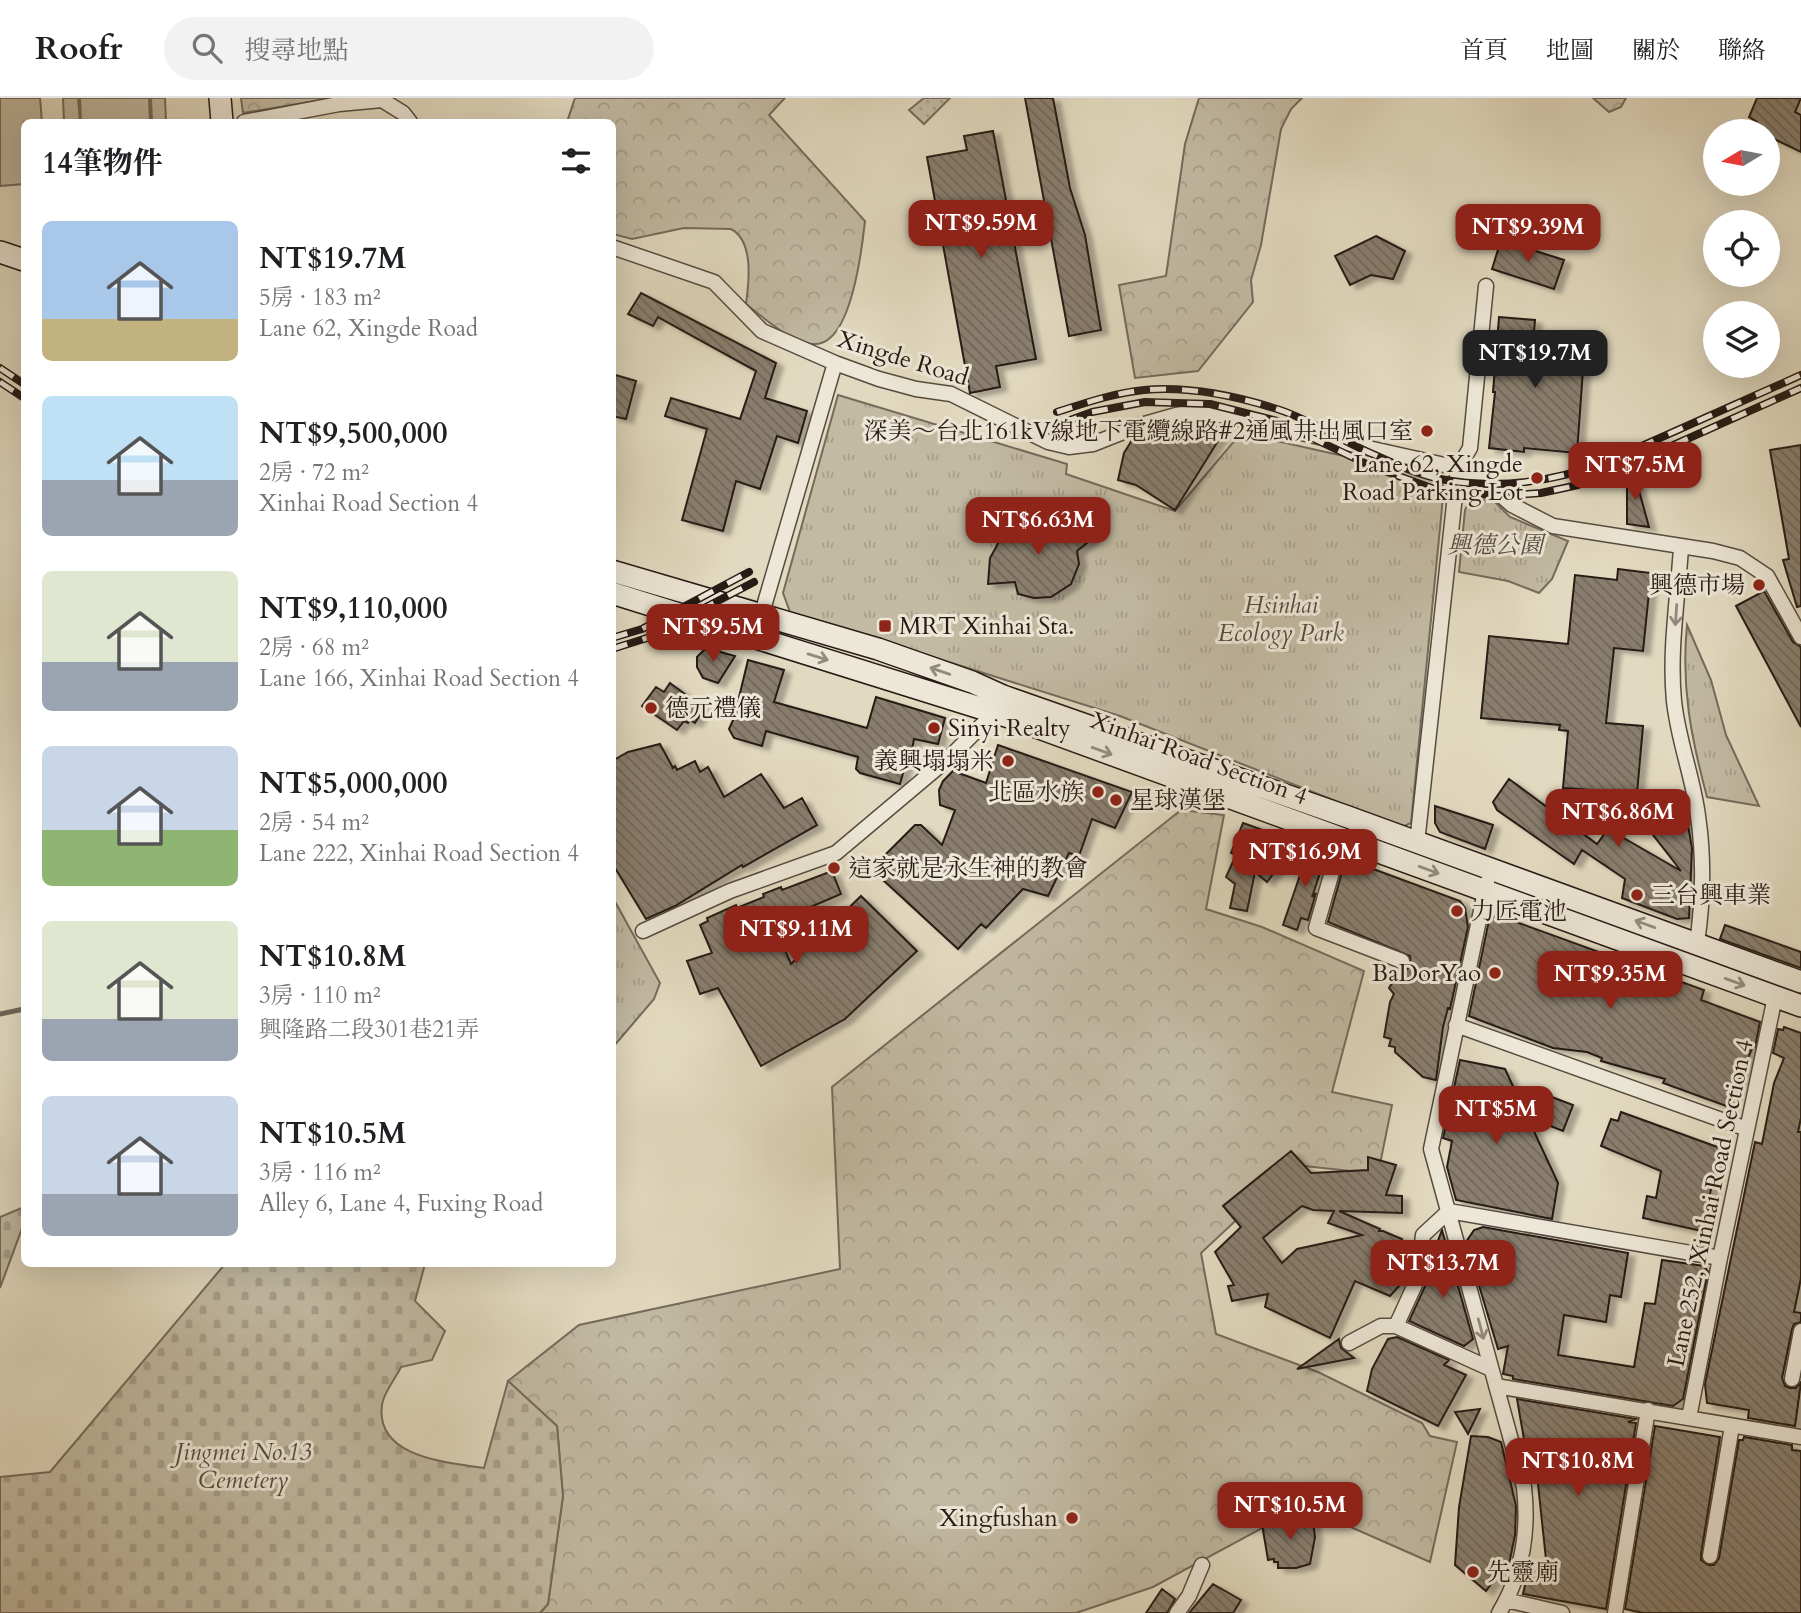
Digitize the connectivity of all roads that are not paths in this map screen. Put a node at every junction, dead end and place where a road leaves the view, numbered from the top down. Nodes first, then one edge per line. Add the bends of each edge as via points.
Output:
1 (220, 98) edge
2 (222, 119) edge
3 (259, 119) edge
4 (408, 119) edge
5 (616, 248) edge
6 (0, 252) edge
7 (21, 259) edge
8 (1486, 286) dead end
9 (835, 363) junction
10 (1458, 468) junction
11 (1681, 547) junction
12 (616, 572) edge
13 (616, 594) edge
14 (761, 615) junction
15 (755, 637) junction
16 (1801, 637) edge
17 (998, 704) junction
18 (1342, 837) junction
19 (1417, 843) junction
20 (1488, 880) junction
21 (643, 931) dead end
22 (1697, 943) junction
23 (1402, 961) dead end
24 (1801, 982) edge
25 (1775, 997) junction
26 (1801, 1006) edge
27 (1456, 1025) junction
28 (1747, 1129) junction
29 (1448, 1211) junction
30 (1720, 1258) junction
31 (1396, 1326) junction
32 (1801, 1331) edge
33 (1349, 1343) dead end
34 (1491, 1369) junction
35 (1792, 1379) dead end
36 (1496, 1386) junction
37 (1648, 1410) junction
38 (1689, 1418) junction
39 (1732, 1426) junction
40 (1801, 1437) edge
41 (1710, 1556) dead end
42 (1202, 1565) dead end
43 (1503, 1607) edge
44 (1177, 1613) edge
45 (1562, 1613) edge
46 (1615, 1613) edge

1 - 2 main road
3 - 4 street via 382,100
5 - 9 street, Xingde Road via 714,282 762,331
6 - 7 main road
8 - 10 street via 1470,448
9 - 10 street, Xingde Road via 892,383 951,394 1048,442 1069,447 1202,411
9 - 14 street
10 - 11 street, Xingde Road via 1553,526
10 - 19 street
11 - 16 street, Xingde Road via 1740,558 1767,576
11 -> 22 street via 1674,698 1702,851
12 - 14 main road, Xinhai Road Section 4
13 - 15 main road, Xinhai Road Section 4
14 - 15 street
17 -> 14 main road, Xinhai Road Section 4 via 972,682
15 -> 17 main road, Xinhai Road Section 4
17 -> 18 main road, Xinhai Road Section 4
17 - 19 main road, Xinhai Road Section 4
17 - 21 street via 949,758 836,853 730,891
18 -> 20 main road, Xinhai Road Section 4
18 - 23 street via 1316,928
19 - 20 main road, Xinhai Road Section 4
22 -> 20 main road, Xinhai Road Section 4
20 -> 25 main road, Xinhai Road Section 4
20 - 27 street
22 - 24 main road, Xinhai Road Section 4
25 - 26 main road, Xinhai Road Section 4
25 - 28 street, Lane 252, Xinhai Road Section 4
27 - 28 street
27 - 29 street via 1431,1149
28 - 30 street, Lane 252, Xinhai Road Section 4
29 - 30 street
29 - 31 street via 1423,1234 1418,1278
29 -> 34 street
30 - 38 street, Lane 252, Xinhai Road Section 4
31 - 33 street via 1381,1326
31 - 34 street
32 - 35 street
34 - 36 street
36 - 37 street
36 - 43 street via 1527,1510 1523,1548
37 - 38 street
37 - 46 street
38 - 39 street
39 - 40 street
39 - 41 street
42 - 44 street
43 - 45 street

